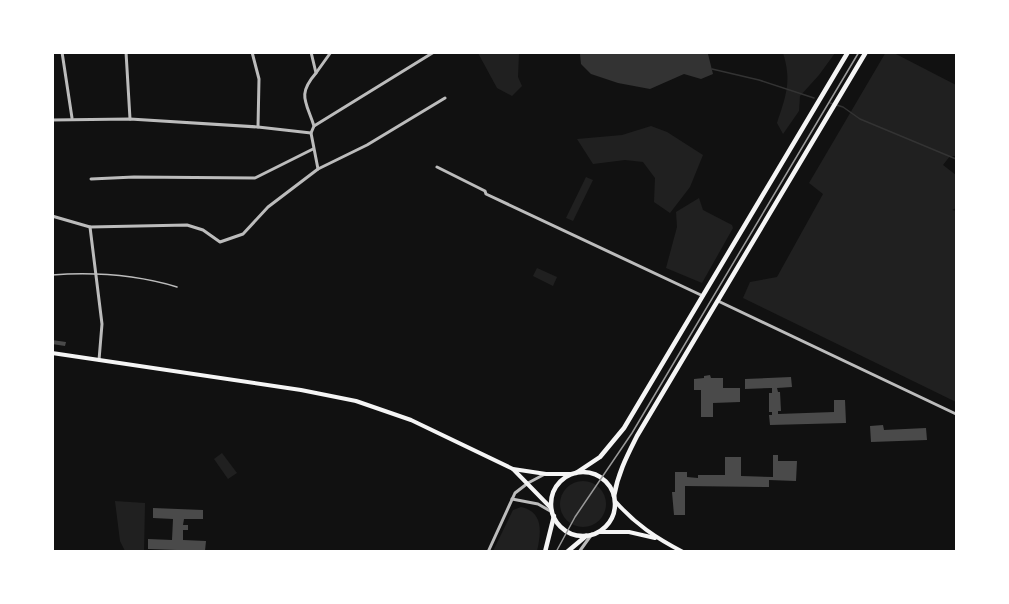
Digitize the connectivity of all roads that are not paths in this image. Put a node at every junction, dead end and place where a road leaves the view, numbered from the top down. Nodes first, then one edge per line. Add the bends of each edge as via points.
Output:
1 (62, 52) edge
2 (126, 52) edge
3 (252, 52) edge
4 (311, 52) edge
5 (331, 52) edge
6 (434, 52) edge
7 (848, 52) edge
8 (866, 52) edge
9 (316, 73) junction
10 (445, 98) dead end
11 (72, 118) junction
12 (130, 119) junction
13 (52, 120) edge
14 (314, 126) junction
15 (258, 127) junction
16 (311, 133) junction
17 (314, 149) junction
18 (437, 167) dead end
19 (318, 169) junction
20 (91, 179) dead end
21 (52, 216) edge
22 (90, 227) junction
23 (52, 275) edge
24 (96, 275) junction
25 (177, 286) dead end
26 (703, 296) junction
27 (718, 301) junction
28 (52, 353) edge
29 (99, 360) junction
30 (957, 414) edge
31 (513, 469) junction
32 (546, 474) junction
33 (573, 474) junction
34 (528, 483) junction
35 (512, 499) junction
36 (615, 499) junction
37 (552, 512) junction
38 (599, 532) junction
39 (590, 535) junction
40 (658, 539) junction
41 (488, 552) edge
42 (544, 552) edge
43 (567, 552) edge
44 (579, 552) edge
45 (683, 552) edge

1 - 11 street
2 - 12 street
3 - 15 street via 259,79
4 - 9 street
5 - 9 street
6 - 14 street
7 - 26 main road
8 - 27 main road
9 - 14 street via 304,90
10 - 19 street
11 - 12 street
11 - 13 street
12 - 15 street
14 - 16 street
15 - 16 street
16 - 17 street
17 - 19 street
17 - 20 street via 255,178
18 - 26 street via 501,202
19 - 22 street via 268,207 243,234 220,242 187,225
21 - 22 street
22 - 24 street
23 - 24 lane
24 - 25 lane
24 - 29 street via 102,324
26 - 33 main road via 615,441 600,457
27 - 30 street
27 - 36 main road via 623,463
28 - 29 main road
29 - 31 main road via 356,401 411,420
31 - 32 main road
31 - 34 main road
32 - 33 main road
32 - 34 street
33 - 36 main road via 588,472 600,476
33 - 37 main road via 555,488
34 - 35 street
34 - 37 main road
35 - 37 street via 538,504
35 - 41 street
36 - 38 main road via 611,519
36 - 40 main road via 634,521
37 - 39 main road via 567,531
37 - 42 main road
38 - 39 main road
38 - 40 main road via 629,531
39 - 43 main road
39 - 44 street
40 - 45 main road

